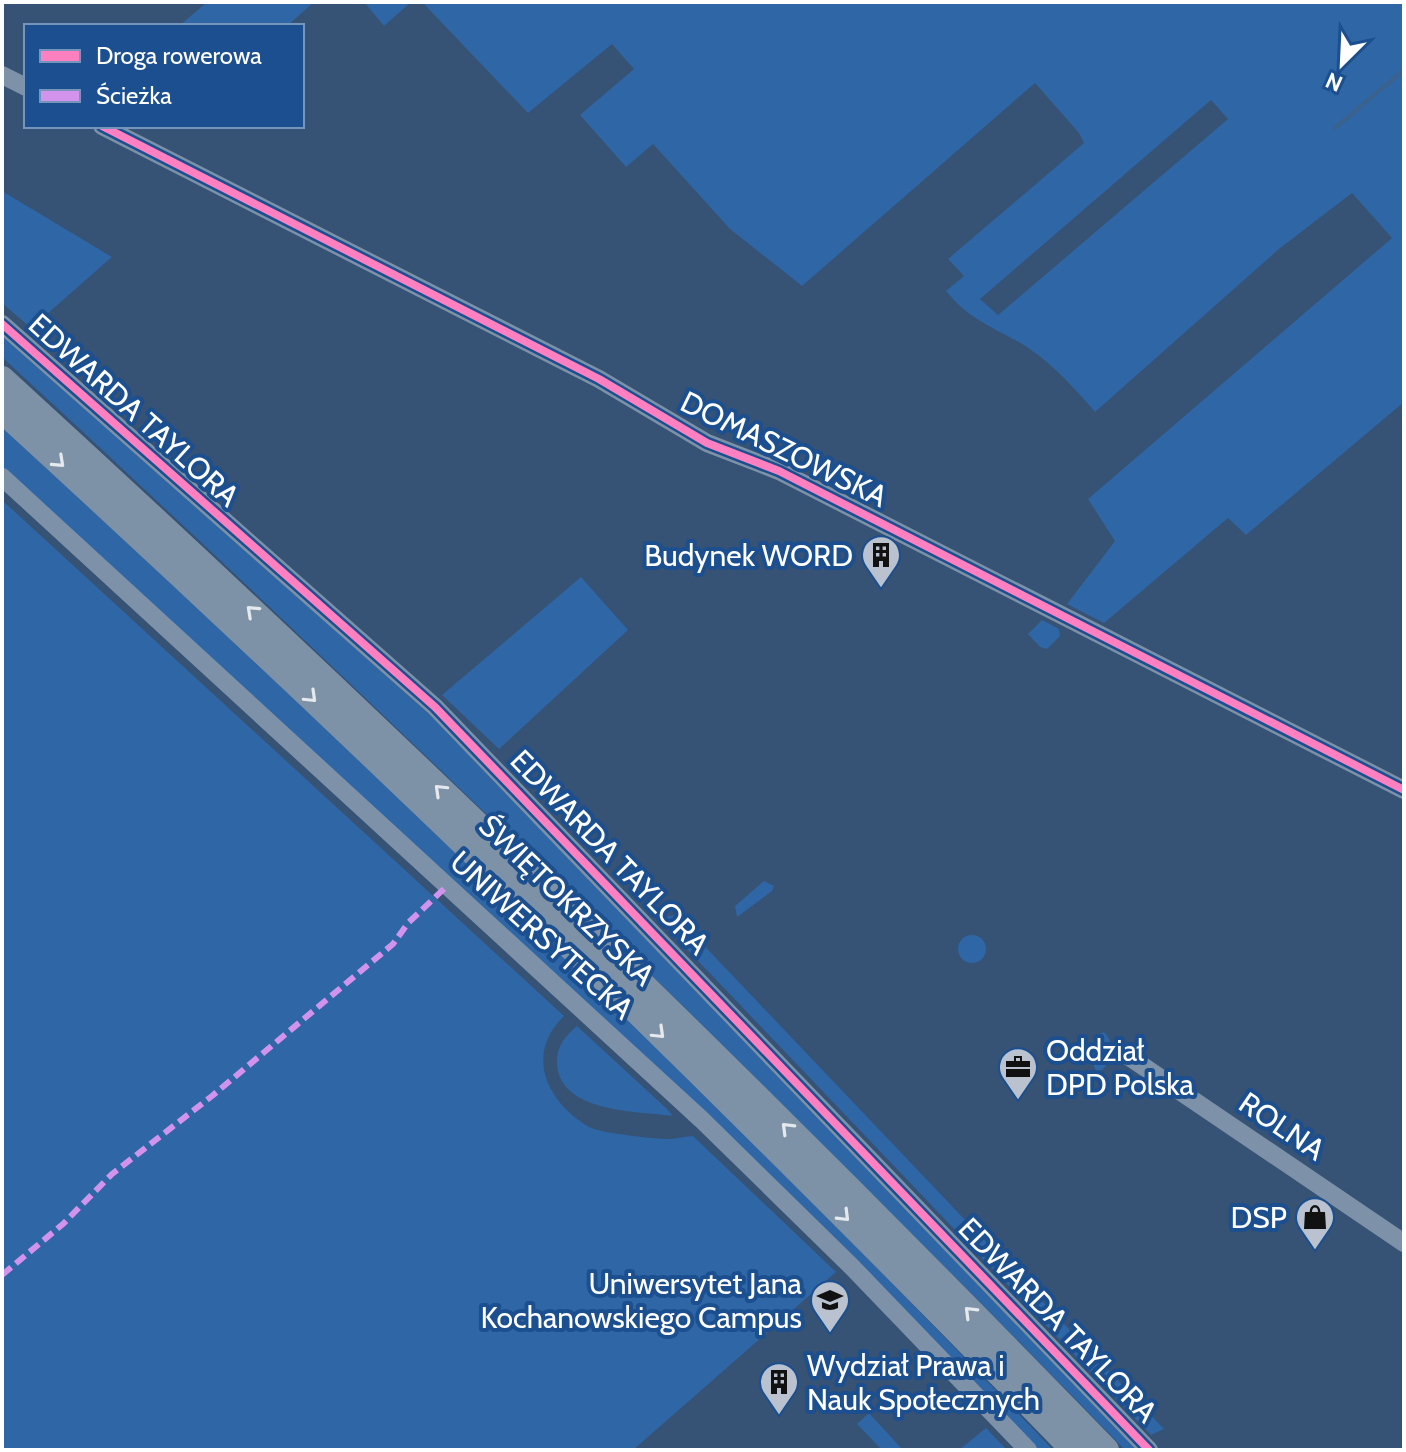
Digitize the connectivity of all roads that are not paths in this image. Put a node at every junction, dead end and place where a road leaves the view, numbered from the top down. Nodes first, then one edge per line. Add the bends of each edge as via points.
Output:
1 (2, 75) edge
2 (24, 86) edge
3 (106, 128) edge
4 (2, 324) edge
5 (2, 379) edge
6 (2, 410) edge
7 (2, 477) edge
8 (1404, 790) edge
9 (1128, 1056) dead end
10 (1404, 1243) edge
11 (1028, 1450) edge
12 (1074, 1450) edge
13 (1106, 1450) edge
14 (1149, 1450) edge

1 - 2 street
3 - 8 street, DOMASZOWSKA via 609,384 707,443 779,471
4 - 14 street, EDWARDA TAYLORA via 435,707
13 -> 5 highway, ŚWIĘTOKRZYSKA via 586,931
6 -> 12 highway, ŚWIĘTOKRZYSKA via 490,869
7 - 11 street, UNIWERSYTECKA via 702,1120
9 - 10 street, ROLNA

